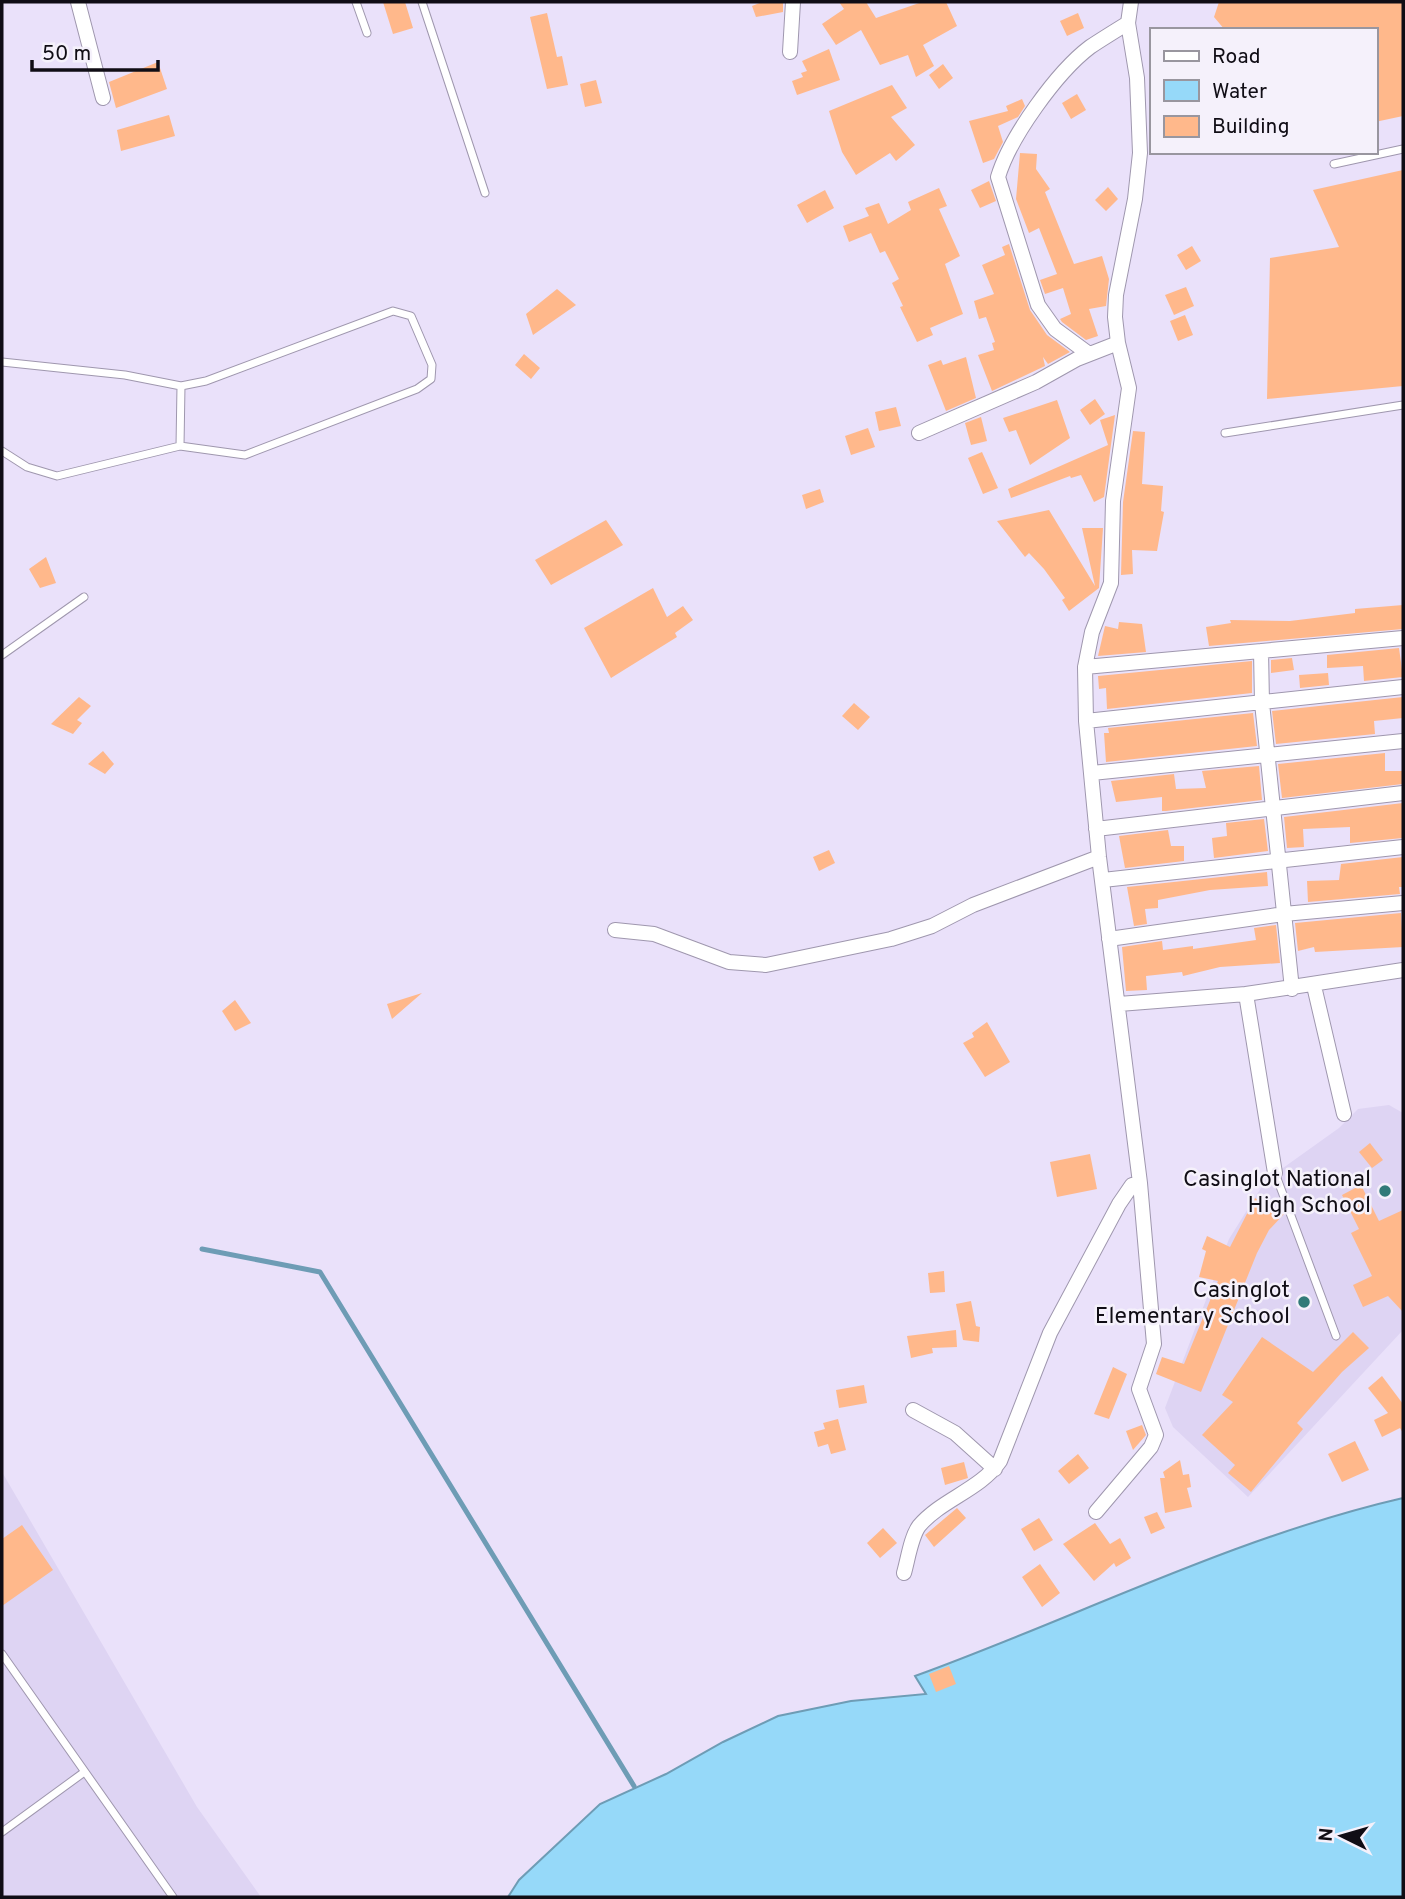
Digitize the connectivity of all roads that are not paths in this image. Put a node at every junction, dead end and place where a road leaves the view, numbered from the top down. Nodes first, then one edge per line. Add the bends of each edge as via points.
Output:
1 (78, 2) edge
2 (356, 2) edge
3 (422, 2) edge
4 (793, 2) edge
5 (1131, 2) edge
6 (1128, 23) junction
7 (367, 33) dead end
8 (790, 52) dead end
9 (103, 98) dead end
10 (1403, 149) edge
11 (1335, 164) dead end
12 (485, 193) dead end
13 (1118, 343) junction
14 (1090, 354) junction
15 (2, 362) edge
16 (181, 386) junction
17 (1403, 405) edge
18 (919, 433) dead end
19 (1225, 433) dead end
20 (180, 446) junction
21 (2, 451) edge
22 (84, 597) dead end
23 (1403, 638) edge
24 (1261, 651) junction
25 (2, 655) edge
26 (1085, 667) junction
27 (1403, 687) edge
28 (1262, 703) junction
29 (1086, 721) junction
30 (1403, 741) edge
31 (1269, 757) junction
32 (1092, 773) junction
33 (1403, 793) edge
34 (1273, 809) junction
35 (1096, 829) junction
36 (1403, 847) edge
37 (1099, 857) junction
38 (1278, 860) junction
39 (1102, 880) junction
40 (1403, 904) edge
41 (1284, 914) junction
42 (615, 930) dead end
43 (1109, 939) junction
44 (1403, 970) edge
45 (1314, 986) junction
46 (1292, 989) junction
47 (1246, 994) junction
48 (1119, 1004) junction
49 (1344, 1114) dead end
50 (1275, 1173) joint
51 (1140, 1183) junction
52 (1336, 1336) dead end
53 (913, 1410) dead end
54 (995, 1468) junction
55 (1096, 1512) dead end
56 (904, 1573) dead end
57 (2, 1654) edge
58 (4, 1664) edge
59 (83, 1773) junction
60 (2, 1832) edge
61 (169, 1896) edge

1 - 9 street
2 - 7 lane
3 - 12 lane
4 - 8 street
5 - 6 street
6 - 13 street via 1137,78 1140,153 1115,295
6 - 14 street via 1088,49 1065,73 1004,158 998,177 1038,305 1055,329
10 - 11 lane
13 - 14 street
13 - 26 street via 1129,388 1113,501 1112,574
14 - 18 street
15 - 16 lane
16 - 20 lane
16 - 20 lane via 206,381 393,312 411,316 432,365 431,379 417,389 244,455
17 - 19 lane
20 - 21 lane via 57,476 27,467
22 - 25 lane
23 - 24 street
24 - 26 street
24 - 28 street
26 - 29 street
27 - 28 street
28 - 29 street
28 - 31 street
29 - 32 street
30 - 31 street
31 - 32 street
31 - 34 street
32 - 35 street
33 - 34 street
34 - 35 street
34 - 38 street
35 - 37 street
36 - 38 street
37 - 39 street
37 - 42 street via 973,905 932,926 766,965 729,962 654,934
38 - 39 street
38 - 41 street
39 - 43 street
40 - 41 street
41 - 43 street
41 - 46 street
43 - 48 street
44 - 45 street
45 - 46 street
45 - 49 street
46 - 47 street
47 - 48 street
47 - 50 street
48 - 51 street
50 - 52 lane
51 - 54 street via 1132,1185 1119,1204 1050,1333
51 - 55 street via 1154,1344 1139,1390 1156,1435
53 - 54 street via 955,1433
54 - 56 street via 918,1528
57 - 58 lane
58 - 59 lane
59 - 60 lane
59 - 61 lane

